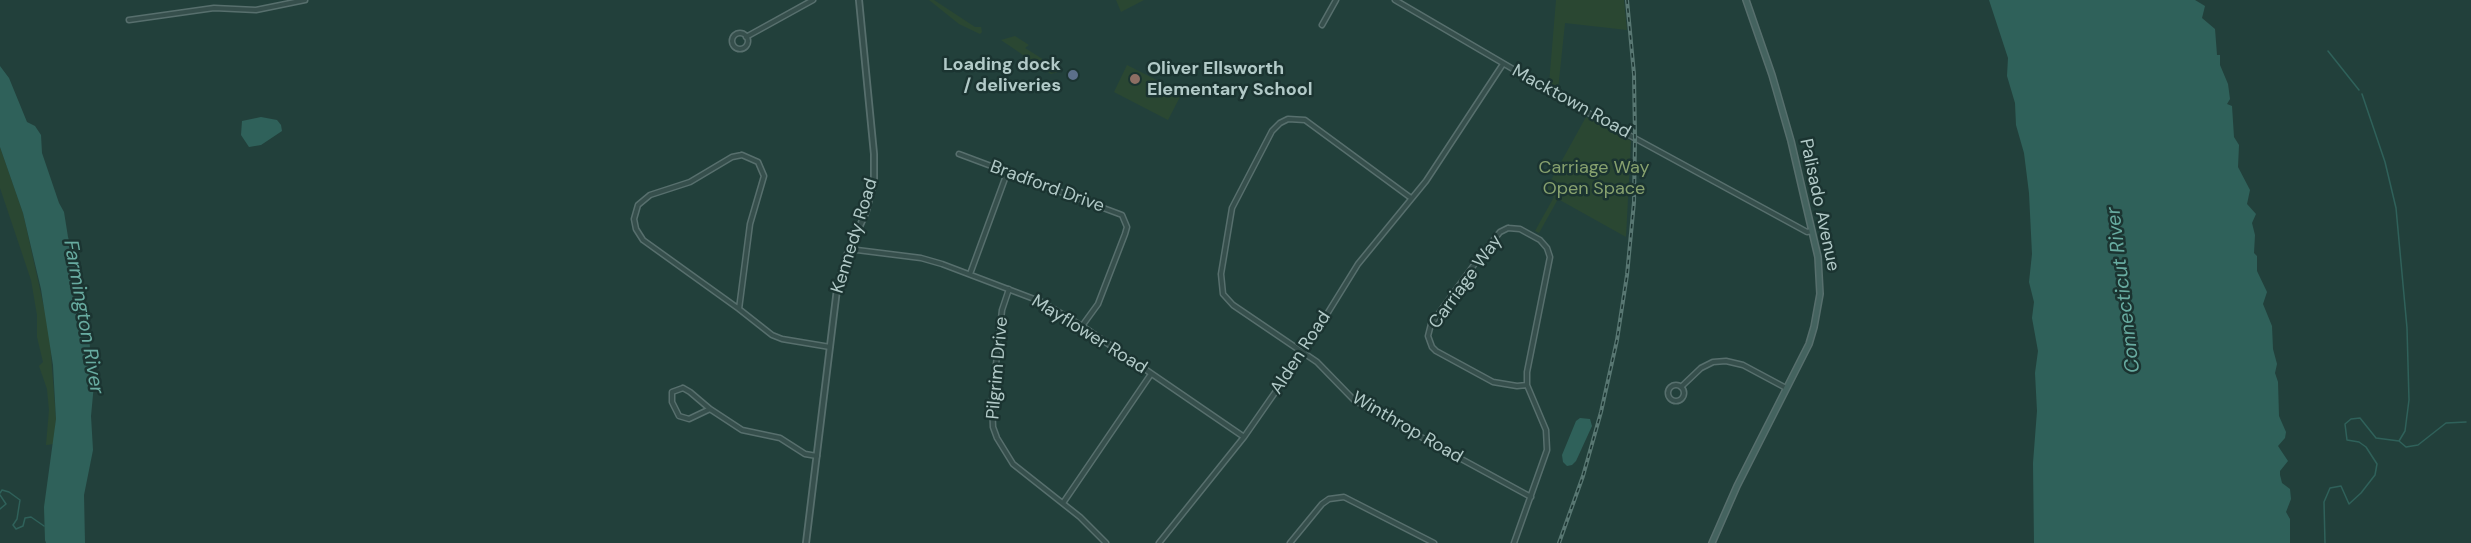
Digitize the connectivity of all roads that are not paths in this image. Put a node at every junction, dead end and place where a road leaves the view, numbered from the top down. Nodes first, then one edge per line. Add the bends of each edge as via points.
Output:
1 (305, 0) edge
2 (813, 0) edge
3 (859, 0) edge
4 (1336, 0) edge
5 (1395, 0) edge
6 (1746, 0) edge
7 (129, 20) dead end
8 (1322, 25) dead end
9 (746, 37) junction
10 (1503, 64) junction
11 (959, 154) dead end
12 (1007, 173) junction
13 (1411, 198) junction
14 (1812, 231) junction
15 (849, 249) junction
16 (970, 274) junction
17 (1009, 289) junction
18 (739, 309) junction
19 (1082, 326) junction
20 (830, 347) junction
21 (1302, 352) junction
22 (1151, 374) junction
23 (1527, 385) junction
24 (1681, 387) junction
25 (1786, 388) junction
26 (710, 409) junction
27 (1244, 437) junction
28 (817, 456) junction
29 (1531, 497) junction
30 (1063, 503) junction
31 (806, 543) edge
32 (1106, 543) edge
33 (1159, 543) edge
34 (1290, 543) edge
35 (1434, 543) edge
36 (1514, 543) edge
37 (1712, 543) edge

1 - 7 street via 256,10 214,8
2 - 9 street
3 - 15 street, Kennedy Road via 874,180 866,212
4 - 8 street
5 - 10 street, Macktown Road
6 - 14 main road, Palisado Avenue via 1788,129
9 - 9 street via 735,35 734,45 744,48
10 - 13 street, Alden Road
10 - 14 street, Macktown Road via 1807,232
11 - 12 street, Bradford Drive
12 - 16 street
12 - 19 street, Bradford Drive via 1125,219 1125,234 1103,294
13 - 21 street, Alden Road via 1358,264
13 - 21 street, Winthrop Road via 1305,120 1288,119 1272,131 1232,208 1221,287 1233,305
14 - 25 main road, Palisado Avenue via 1820,274 1817,316 1809,344
15 - 16 street, Mayflower Road via 921,258
15 - 20 street, Kennedy Road via 837,289
16 - 17 street, Mayflower Road
17 - 19 street, Mayflower Road via 1042,302
17 - 30 street, Pilgrim Drive via 1002,310 993,428 1012,464
18 - 18 street via 750,224 764,176 758,162 742,155 690,182 650,195 638,205 634,219 644,240
18 - 20 street via 772,335
19 - 22 street, Mayflower Road
20 - 28 street, Kennedy Road
21 - 27 street, Alden Road
21 - 29 street, Winthrop Road via 1373,412
22 - 27 street, Mayflower Road
22 - 30 street
23 - 23 street, Carriage Way via 1549,252 1540,240 1520,229 1508,228 1496,236 1473,266 1431,324 1428,336 1436,351 1493,382
23 - 29 street, Carriage Way via 1547,439
24 - 24 street via 1669,388 1671,400 1683,398
24 - 25 street via 1701,368 1726,361 1743,365
25 - 37 main road, Palisado Avenue
26 - 26 street via 683,388 672,392 672,402 684,419
26 - 28 street via 742,430 780,438 805,454
27 - 33 street, Alden Road
28 - 31 street, Kennedy Road
29 - 36 street, Carriage Way
30 - 32 street, Pilgrim Drive
34 - 35 street via 1322,504 1344,497

